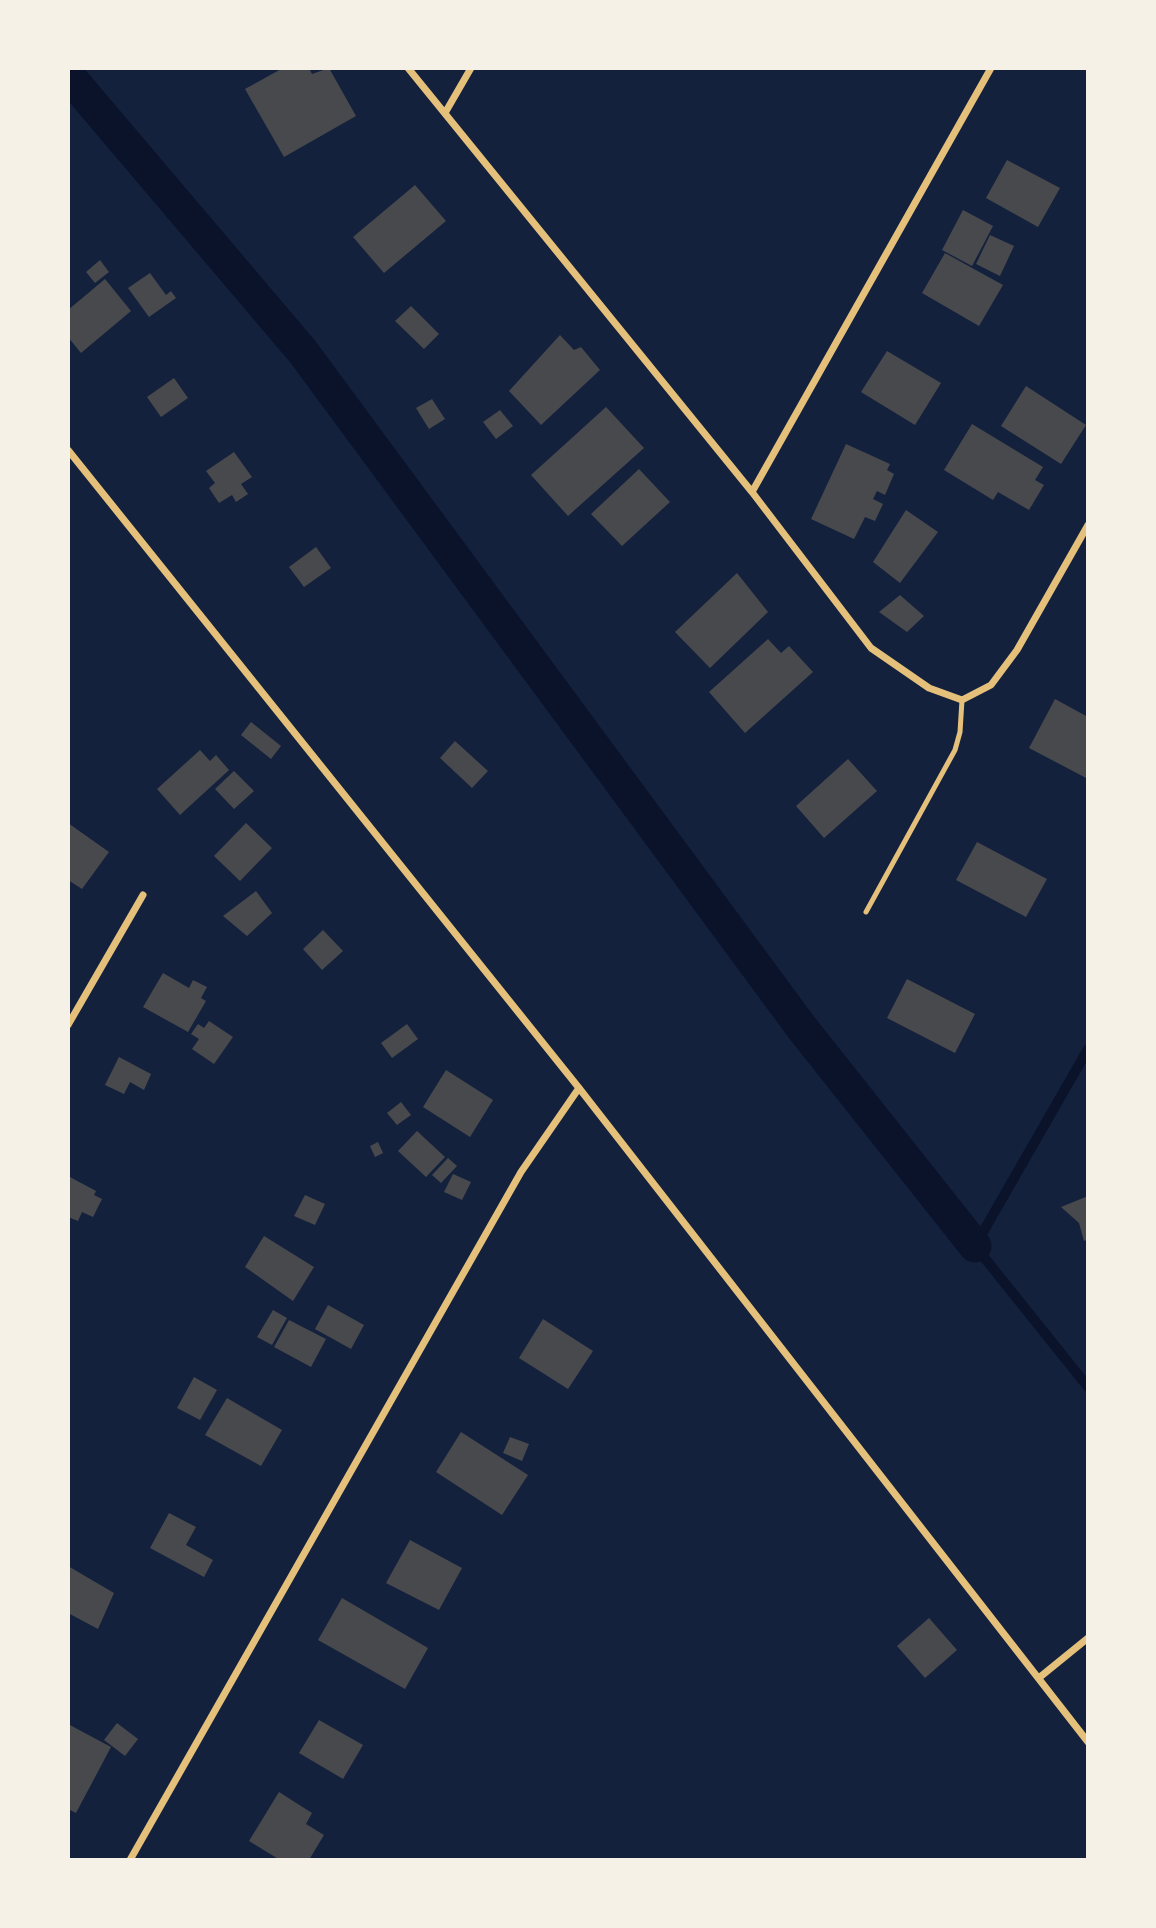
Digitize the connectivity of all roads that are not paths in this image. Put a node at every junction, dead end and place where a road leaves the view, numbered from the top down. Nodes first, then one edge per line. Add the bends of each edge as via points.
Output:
1 (408, 68) edge
2 (471, 68) edge
3 (991, 68) edge
4 (445, 113) junction
5 (68, 450) edge
6 (752, 492) junction
7 (1088, 525) edge
8 (962, 700) junction
9 (143, 895) dead end
10 (866, 912) dead end
11 (68, 1025) edge
12 (579, 1088) junction
13 (1088, 1638) edge
14 (1040, 1676) junction
15 (1088, 1742) edge
16 (130, 1860) edge

1 - 4 street
2 - 4 street
3 - 6 street
4 - 6 street
5 - 12 street
6 - 8 street via 872,648 929,688
7 - 8 street via 1017,650 991,685
8 - 10 lane via 955,750
9 - 11 street
12 - 14 street
12 - 16 street via 521,1172
13 - 14 street
14 - 15 street

